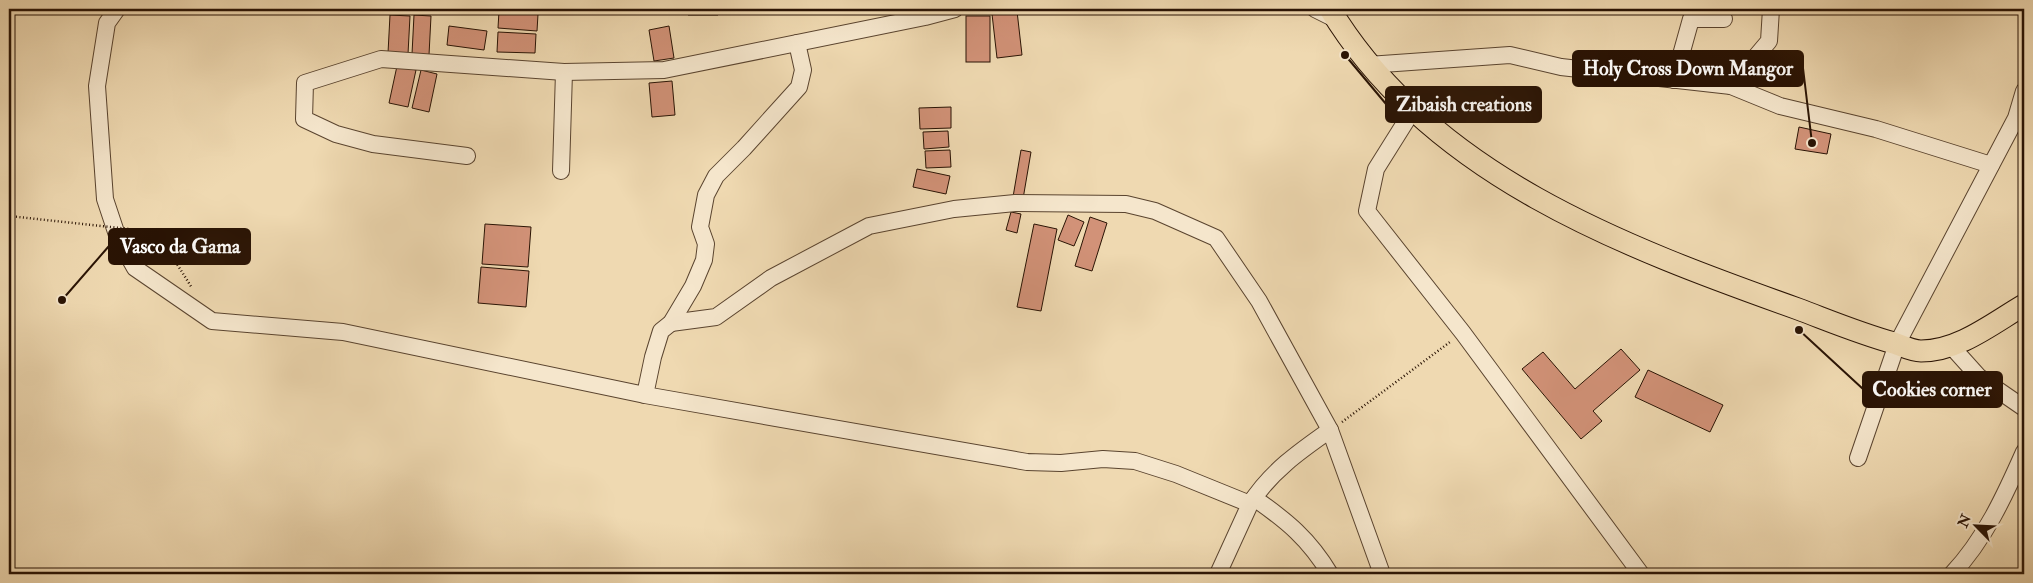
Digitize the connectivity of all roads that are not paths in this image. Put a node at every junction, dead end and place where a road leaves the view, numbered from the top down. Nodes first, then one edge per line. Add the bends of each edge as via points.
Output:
1 (117, 9) edge
2 (955, 9) edge
3 (1316, 9) edge
4 (1771, 9) edge
5 (1333, 14) edge
6 (1724, 18) dead end
7 (797, 43) junction
8 (1368, 65) junction
9 (564, 72) junction
10 (1674, 80) junction
11 (1732, 86) junction
12 (2024, 91) edge
13 (1413, 110) junction
14 (467, 156) dead end
15 (1991, 165) junction
16 (561, 171) dead end
17 (2024, 305) edge
18 (671, 323) junction
19 (1897, 344) junction
20 (1952, 347) junction
21 (645, 395) junction
22 (2024, 408) edge
23 (1330, 430) junction
24 (2024, 452) edge
25 (1858, 458) dead end
26 (1252, 501) junction
27 (1218, 574) edge
28 (1330, 574) edge
29 (1382, 574) edge
30 (1641, 574) edge
31 (1952, 574) edge

1 - 21 street via 107,23 97,86 105,199 118,238 135,268 212,321 343,332
2 - 7 street
3 - 5 street
4 - 11 street via 1769,42
5 - 8 main road
6 - 10 street via 1691,19
7 - 9 street via 664,70
7 - 18 street via 803,70 798,86 716,176 706,195 700,227 706,244 704,260
8 - 10 street via 1510,56 1561,67
8 - 13 main road
9 - 14 street via 381,59 305,83 304,119 336,134 373,144
9 - 16 street
10 - 11 street
11 - 15 street via 1780,106 1876,129
12 - 15 street via 2016,118
13 - 19 main road via 1491,171 1582,222 1686,269
13 - 30 street via 1376,169 1367,211 1463,334
15 - 19 street
17 - 20 main road
18 - 21 street via 661,332
18 - 23 street via 716,317 771,278 869,226 954,209 1015,203 1126,204 1154,211 1216,238 1260,301
19 - 20 main road via 1920,351
19 - 25 street
20 - 22 street via 1979,378
21 - 26 street via 1026,462 1135,461
23 - 26 street via 1286,462
23 - 29 street
24 - 31 street via 1987,527
26 - 27 street
26 - 28 street via 1298,532

